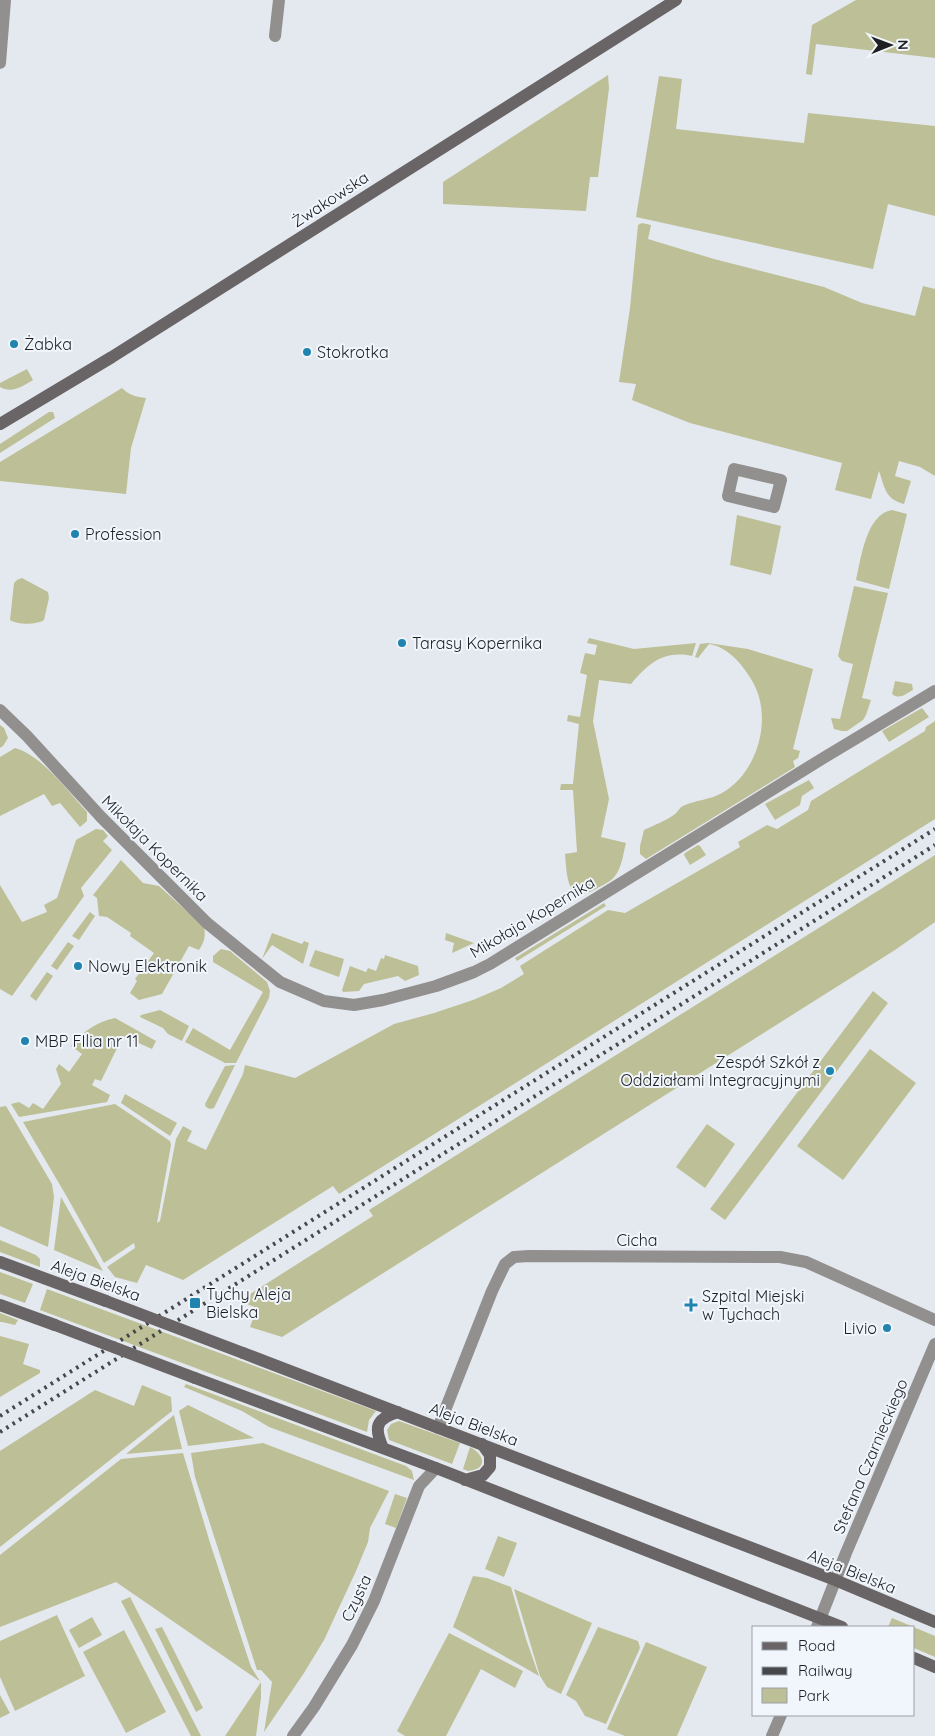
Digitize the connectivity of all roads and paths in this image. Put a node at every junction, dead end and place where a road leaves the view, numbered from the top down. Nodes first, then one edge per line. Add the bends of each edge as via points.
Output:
1 (5, 0) edge
2 (279, 0) edge
3 (676, 0) edge
4 (275, 36) dead end
5 (0, 63) edge
6 (0, 423) edge
7 (935, 692) edge
8 (0, 710) edge
9 (0, 1262) edge
10 (0, 1305) edge
11 (935, 1320) edge
12 (935, 1344) edge
13 (398, 1412) junction
14 (438, 1428) junction
15 (482, 1444) junction
16 (383, 1448) junction
17 (436, 1468) junction
18 (465, 1480) junction
19 (835, 1580) junction
20 (935, 1622) edge
21 (819, 1623) edge
22 (836, 1626) edge
23 (915, 1658) edge
24 (935, 1667) edge
25 (781, 1716) edge
26 (293, 1736) edge
27 (772, 1736) edge

1 - 5 street
2 - 4 street
3 - 6 main road, Żwakowska via 112,357
7 - 8 street, Mikołaja Kopernika via 490,964 436,986 354,1005 324,1001 280,982 218,933 132,850
9 - 13 main road, Aleja Bielska, bridge
10 - 16 main road, bridge
11 - 14 street, Cicha via 806,1262 780,1257 514,1257 505,1264 492,1291
12 - 19 street, Stefana Czarnieckiego
13 - 14 main road, Aleja Bielska
13 - 16 main road via 385,1416 378,1425 377,1436
14 - 15 main road, Aleja Bielska
15 - 18 main road via 490,1455 490,1467 482,1475
15 - 19 main road, Aleja Bielska
16 - 17 main road
17 - 18 main road
17 - 26 street, Czysta via 419,1486 374,1601 352,1645
18 - 21 main road
19 - 20 main road, Aleja Bielska
19 - 21 street, Stefana Czarnieckiego
21 - 22 main road
23 - 24 main road
25 - 27 street

